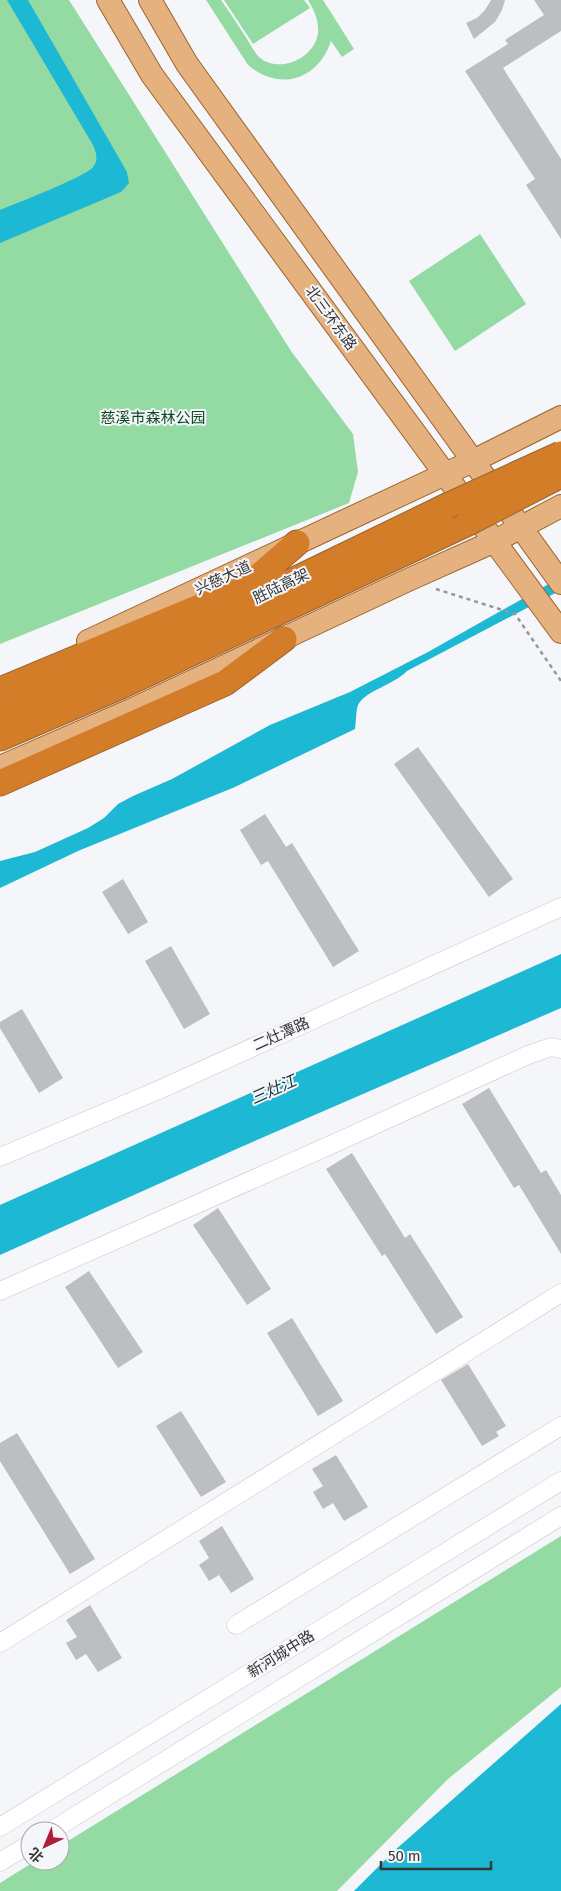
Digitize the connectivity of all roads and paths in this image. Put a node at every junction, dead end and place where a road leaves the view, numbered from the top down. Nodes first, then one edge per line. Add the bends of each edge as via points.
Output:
1 (108, 0) edge
2 (150, 0) edge
3 (561, 417) edge
4 (561, 454) edge
5 (473, 461) junction
6 (446, 474) junction
7 (561, 475) edge
8 (561, 506) edge
9 (521, 528) junction
10 (495, 541) junction
11 (297, 543) junction
12 (408, 580) junction
13 (561, 583) edge
14 (561, 632) edge
15 (284, 639) junction
16 (561, 681) edge
17 (0, 682) edge
18 (0, 690) edge
19 (0, 716) edge
20 (0, 738) edge
21 (0, 767) edge
22 (0, 783) edge
23 (561, 907) edge
24 (561, 1049) edge
25 (0, 1157) edge
26 (0, 1291) edge
27 (561, 1293) edge
28 (561, 1426) edge
29 (561, 1481) edge
30 (561, 1516) edge
31 (236, 1625) dead end
32 (0, 1643) edge
33 (67, 1821) edge
34 (0, 1827) edge
35 (20, 1850) edge
36 (0, 1862) edge

1 - 6 main road, 北三环东路 via 152,75
2 - 5 main road via 187,64
3 - 5 main road, 兴慈大道
4 - 19 highway, 胜陆高架, bridge via 473,493 113,668
5 - 6 main road, 兴慈大道
5 - 9 main road
6 - 10 main road, 北三环东路
6 - 11 main road, 兴慈大道
7 - 20 highway, 胜陆高架, bridge via 320,593 121,686
8 - 9 main road
9 - 10 main road
9 - 13 main road
10 - 12 main road
10 - 14 main road, 北三环东路
11 - 17 main road, 兴慈大道
11 - 18 highway via 245,588
12 - 15 main road
12 - 16 path via 515,614
15 - 21 main road
15 - 22 highway via 225,683
23 - 25 street, 二灶潭路 via 161,1089
24 - 26 street via 551,1047 528,1055
27 - 32 street
28 - 31 street
29 - 34 street, 新河城中路
30 - 33 street, 新河城中路
35 - 36 street

